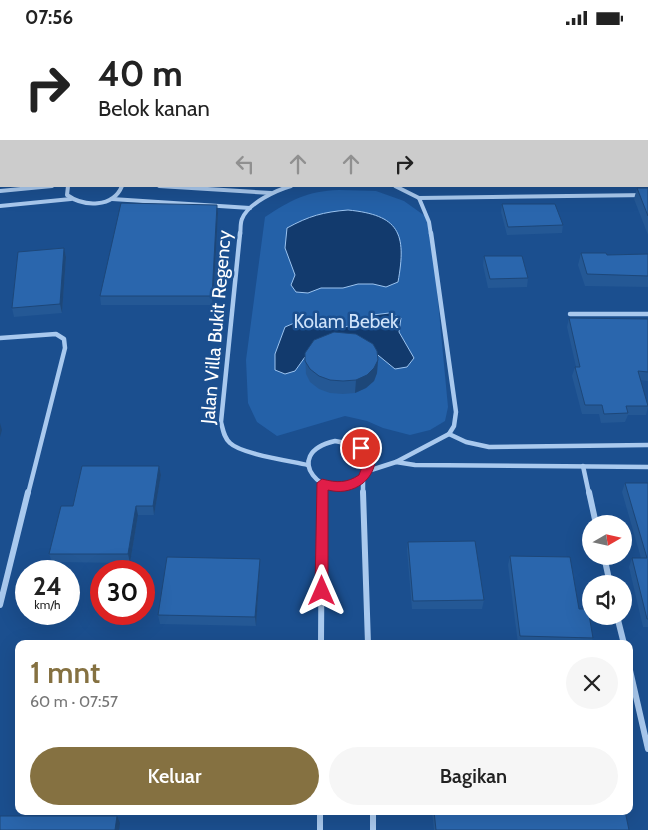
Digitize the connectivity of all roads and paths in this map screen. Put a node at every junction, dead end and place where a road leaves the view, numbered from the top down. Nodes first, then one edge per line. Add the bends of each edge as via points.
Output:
1 (42, 187) edge
2 (68, 187) edge
3 (122, 187) edge
4 (175, 187) edge
5 (288, 187) edge
6 (397, 187) edge
7 (0, 191) edge
8 (273, 193) junction
9 (648, 195) edge
10 (419, 198) junction
11 (71, 199) junction
12 (112, 199) junction
13 (0, 206) edge
14 (250, 208) junction
15 (570, 314) dead end
16 (648, 314) edge
17 (0, 338) edge
18 (448, 434) junction
19 (648, 445) edge
20 (396, 462) junction
21 (308, 465) junction
22 (583, 466) junction
23 (648, 467) edge
24 (368, 471) junction
25 (363, 478) junction
26 (322, 483) junction
27 (594, 515) edge
28 (0, 605) edge
29 (620, 625) edge
30 (321, 640) edge
31 (368, 640) edge
32 (623, 640) edge
33 (633, 683) edge
34 (648, 749) edge
35 (320, 815) edge
36 (373, 815) edge
37 (320, 830) edge
38 (373, 830) edge

1 - 7 street
2 - 11 street via 67,195
3 - 12 street
4 - 8 street
5 - 8 street, Jalan Villa Bukit Regency
6 - 10 street
8 - 14 street, Jalan Villa Bukit Regency
9 - 10 street
10 - 18 street via 429,222 456,411 454,426
11 - 12 street via 86,204
11 - 13 street
12 - 14 street
14 - 21 street, Jalan Villa Bukit Regency via 242,217 221,422 224,438 238,449
15 - 16 street
17 - 28 street via 56,334 64,339 65,348
18 - 19 street via 489,447
18 - 20 street
20 - 22 street via 415,465
20 - 24 street
21 - 24 street via 308,458 318,446 345,441 366,454 370,462
21 - 26 street via 315,479
22 - 23 street
22 - 27 street
24 - 25 street
25 - 26 street via 344,487
25 - 31 street
26 - 30 street
29 - 32 street
33 - 34 street
35 - 37 street
36 - 38 street

